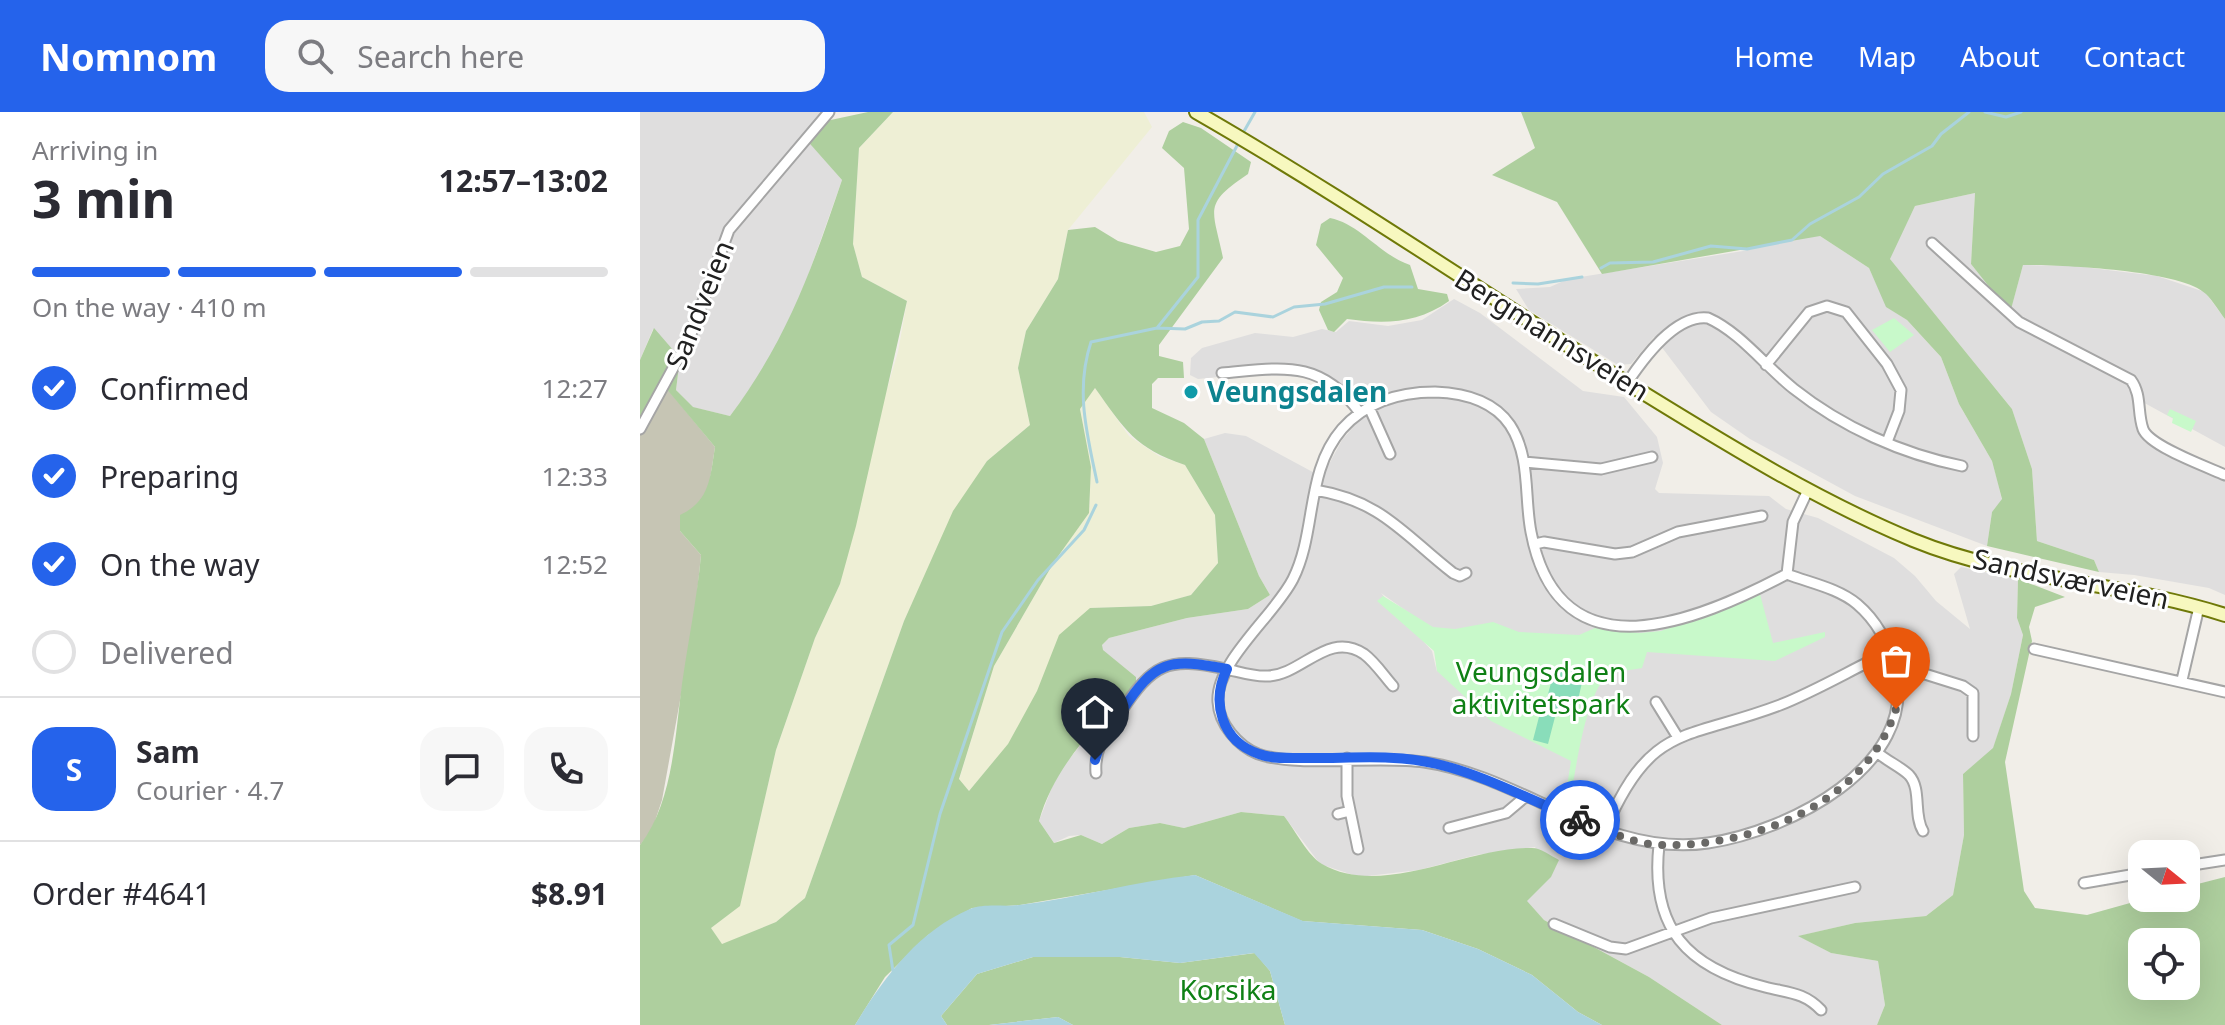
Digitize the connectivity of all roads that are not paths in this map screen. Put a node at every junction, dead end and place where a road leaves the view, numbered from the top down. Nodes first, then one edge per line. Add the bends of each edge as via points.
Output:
1 (829, 112) edge
2 (1196, 112) edge
3 (1932, 243) dead end
4 (1766, 365) junction
5 (1222, 373) dead end
6 (1627, 383) junction
7 (1364, 410) junction
8 (640, 429) edge
9 (1887, 442) junction
10 (1390, 454) dead end
11 (1652, 457) dead end
12 (1524, 462) junction
13 (1962, 466) dead end
14 (2225, 475) edge
15 (1315, 490) junction
16 (1808, 490) junction
17 (1762, 516) dead end
18 (1917, 542) joint
19 (1535, 544) junction
20 (1466, 573) dead end
21 (1787, 574) junction
22 (2199, 607) junction
23 (2225, 615) edge
24 (2034, 649) dead end
25 (1891, 651) junction
26 (1227, 669) junction
27 (2182, 680) junction
28 (1393, 686) dead end
29 (2225, 692) edge
30 (1656, 702) dead end
31 (1677, 736) junction
32 (1973, 736) dead end
33 (1878, 753) junction
34 (1347, 758) junction
35 (1096, 773) dead end
36 (1525, 797) junction
37 (1350, 811) junction
38 (1338, 814) dead end
39 (1449, 828) dead end
40 (1605, 830) junction
41 (1923, 831) dead end
42 (1659, 845) junction
43 (1358, 849) dead end
44 (2225, 860) edge
45 (2200, 864) edge
46 (2128, 875) edge
47 (2084, 883) dead end
48 (1855, 887) dead end
49 (1554, 924) dead end
50 (1672, 933) junction
51 (1821, 1010) dead end

1 - 8 street, Sandveien via 729,230 690,337
2 - 6 main road, Bergmannsveien
3 - 14 street via 2019,322 2131,380 2151,440
4 - 6 street via 1718,324 1698,317 1654,349
4 - 9 street via 1814,404
4 - 9 street via 1809,312 1822,306 1846,312 1901,390
5 - 7 street via 1300,368
6 - 16 main road, Bergmannsveien
7 - 10 street
7 - 12 street via 1394,396 1426,392 1478,399 1509,423
7 - 15 street via 1343,428 1327,453
9 - 13 street
11 - 12 street via 1601,469
12 - 19 street
15 - 20 street via 1363,502 1453,573
15 - 26 street via 1293,580
16 - 18 main road, Bergmannsveien
16 - 21 street via 1793,522
17 - 19 street via 1678,532 1623,553
18 - 22 main road, Sandsværveien via 2008,569
19 - 21 street via 1547,579 1567,605 1592,621 1621,628 1660,625
21 - 25 street via 1854,601
22 - 23 main road, Sandsværveien
22 - 27 street
24 - 27 street
25 - 31 street via 1782,704
25 - 32 street via 1912,670 1973,693
25 - 33 street via 1896,709
26 - 28 street via 1271,677 1319,652 1342,647 1365,654
26 - 34 street via 1218,692 1220,713 1244,746 1280,758
26 - 35 street via 1188,662 1162,667 1143,679 1100,741
27 - 29 street
30 - 31 street
31 - 40 street via 1632,777
33 - 41 street via 1913,781
33 - 42 street via 1841,786 1772,827 1705,844
34 - 36 street via 1435,763
34 - 37 street
36 - 39 street via 1497,817
36 - 40 street
37 - 38 street
37 - 43 street
40 - 42 street
42 - 50 street via 1660,898
44 - 45 street
46 - 47 street
48 - 50 street via 1723,915
49 - 50 street via 1626,949
50 - 51 street via 1708,966 1800,994

